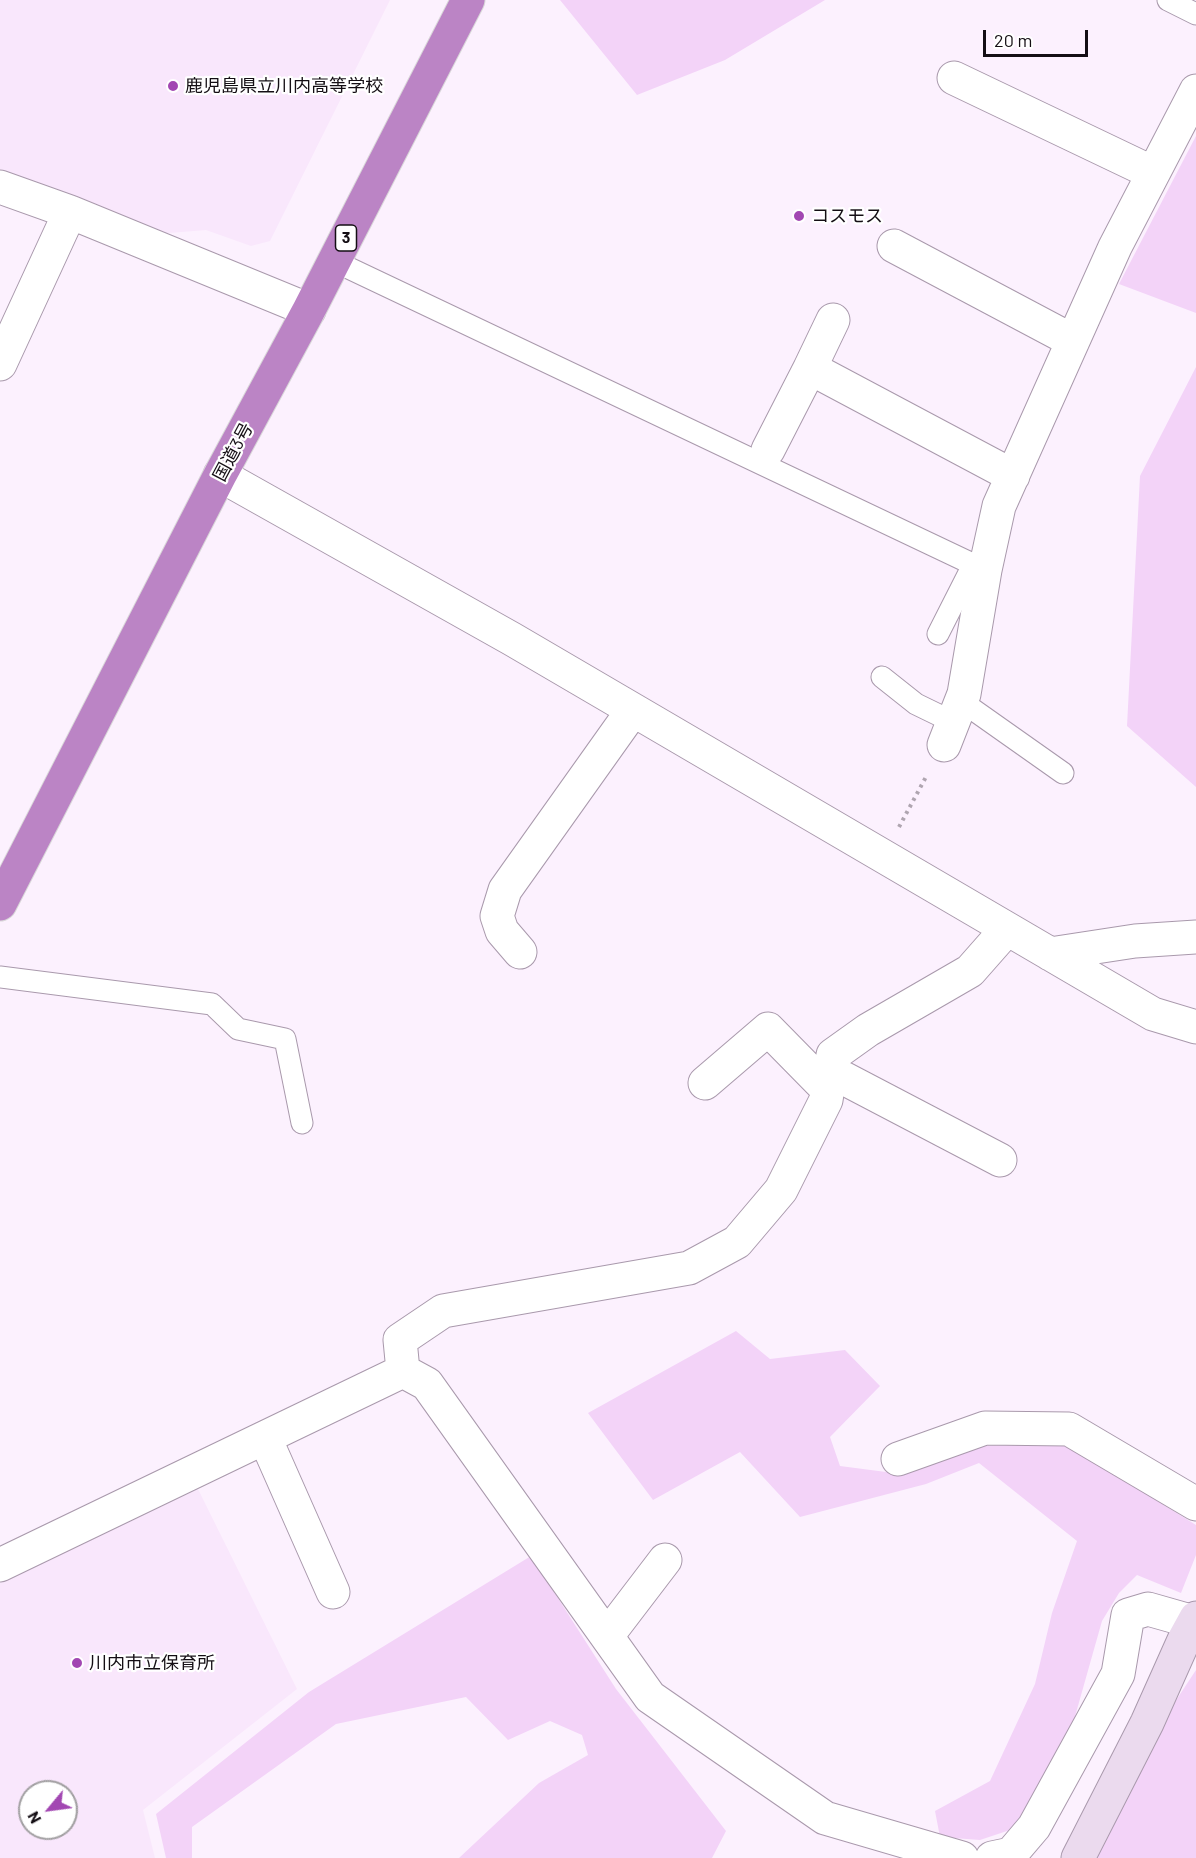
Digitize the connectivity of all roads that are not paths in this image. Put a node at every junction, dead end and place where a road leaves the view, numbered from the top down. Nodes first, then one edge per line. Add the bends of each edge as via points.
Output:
1 (468, 0) edge
2 (1168, 0) edge
3 (1196, 14) edge
4 (954, 78) dead end
5 (1196, 91) edge
6 (1153, 173) junction
7 (0, 187) edge
8 (70, 212) junction
9 (894, 246) dead end
10 (334, 261) junction
11 (309, 310) junction
12 (833, 320) dead end
13 (1073, 340) junction
14 (0, 364) edge
15 (810, 368) junction
16 (768, 450) dead end
17 (220, 475) junction
18 (1013, 476) junction
19 (979, 568) junction
20 (938, 634) dead end
21 (882, 677) dead end
22 (633, 710) junction
23 (953, 723) junction
24 (1063, 773) dead end
25 (0, 904) edge
26 (1007, 929) junction
27 (1196, 937) edge
28 (520, 952) dead end
29 (1050, 954) junction
30 (0, 977) edge
31 (1196, 1027) edge
32 (829, 1080) junction
33 (705, 1083) dead end
34 (302, 1123) dead end
35 (1000, 1161) dead end
36 (404, 1371) junction
37 (265, 1438) junction
38 (898, 1459) dead end
39 (1196, 1504) edge
40 (665, 1560) dead end
41 (0, 1564) edge
42 (333, 1592) dead end
43 (1195, 1620) edge
44 (607, 1636) junction
45 (962, 1858) edge
46 (992, 1858) edge
47 (1078, 1858) edge

1 - 10 highway, 国道3号 / 3
2 - 3 lane
4 - 6 street
5 - 6 street
6 - 13 street
7 - 8 street
8 - 11 street
8 - 14 street
9 - 13 street
10 - 11 highway, 国道3号 / 3
10 - 19 lane
11 - 17 highway, 国道3号 / 3
12 - 15 street
13 - 18 street
15 - 16 street
15 - 18 street
17 - 22 street
17 - 25 highway, 国道3号 / 3
18 - 19 street
19 - 20 lane
19 - 23 street via 964,694
21 - 23 lane via 916,705
22 - 26 street
22 - 28 street via 505,890 497,916 502,931
23 - 24 lane
26 - 29 street
26 - 32 street via 970,971 868,1030 833,1055
27 - 29 street via 1135,941
29 - 31 street via 1153,1014
30 - 34 lane via 213,1004 238,1029 285,1039
32 - 33 street via 768,1029
32 - 35 street
32 - 36 street via 826,1100 781,1190 737,1242 689,1268 443,1311 400,1340
36 - 37 street
36 - 44 street via 427,1384
37 - 41 street
37 - 42 street
38 - 39 street via 985,1428 1070,1429
40 - 44 street
43 - 46 street via 1148,1609 1128,1615 1118,1674 1034,1827 1011,1854
43 - 47 street
44 - 45 street via 650,1696 825,1818

